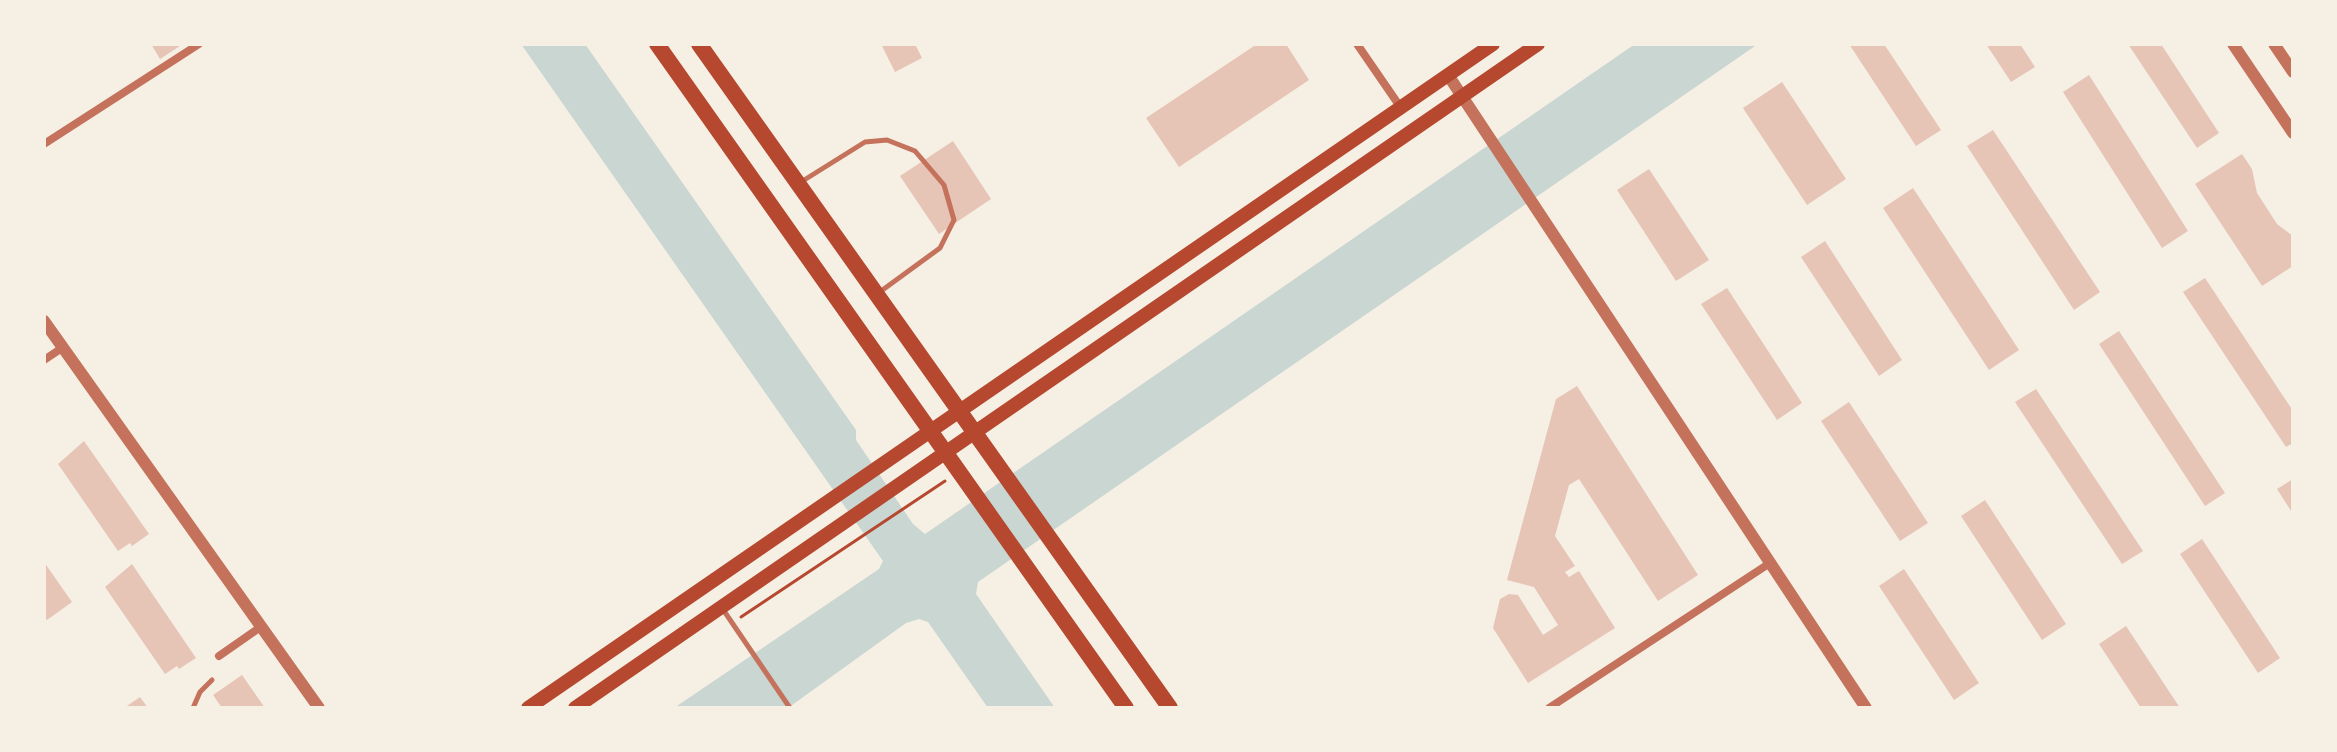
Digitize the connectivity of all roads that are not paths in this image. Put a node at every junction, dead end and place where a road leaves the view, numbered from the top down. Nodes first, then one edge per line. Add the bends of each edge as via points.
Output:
1 (199, 44) edge
2 (657, 44) edge
3 (699, 44) edge
4 (1357, 44) edge
5 (1493, 44) edge
6 (1538, 44) edge
7 (2233, 44) edge
8 (2274, 44) edge
9 (2293, 72) edge
10 (1448, 75) junction
11 (1462, 96) junction
12 (1401, 108) junction
13 (2293, 133) edge
14 (44, 144) edge
15 (798, 183) junction
16 (877, 294) junction
17 (44, 321) edge
18 (62, 348) junction
19 (44, 360) edge
20 (960, 410) junction
21 (933, 431) junction
22 (975, 431) junction
23 (947, 451) junction
24 (1770, 563) junction
25 (721, 607) junction
26 (263, 625) junction
27 (219, 656) dead end
28 (212, 680) dead end
29 (193, 708) edge
30 (319, 708) edge
31 (528, 708) edge
32 (575, 708) edge
33 (790, 708) edge
34 (1126, 708) edge
35 (1170, 708) edge
36 (1549, 708) edge
37 (1866, 708) edge

1 - 14 street
2 - 21 main road
3 - 15 main road
4 - 12 street
5 - 10 main road
6 - 11 main road
7 - 13 street
8 - 9 street
10 - 11 street
10 - 12 main road
11 - 22 main road
11 - 24 street
12 - 20 main road
15 - 16 main road
15 - 16 lane via 842,153 865,142 887,140 915,151 944,185 954,220 940,248
16 - 20 main road
17 - 18 street
18 - 19 street
18 - 26 street
20 - 21 main road
20 - 22 main road
21 - 23 main road
21 - 31 main road
22 - 23 main road
22 - 35 main road
23 - 25 main road
23 - 34 main road
24 - 36 street
24 - 37 street
25 - 32 main road
25 - 33 lane
26 - 27 street
26 - 30 street
28 - 29 lane

